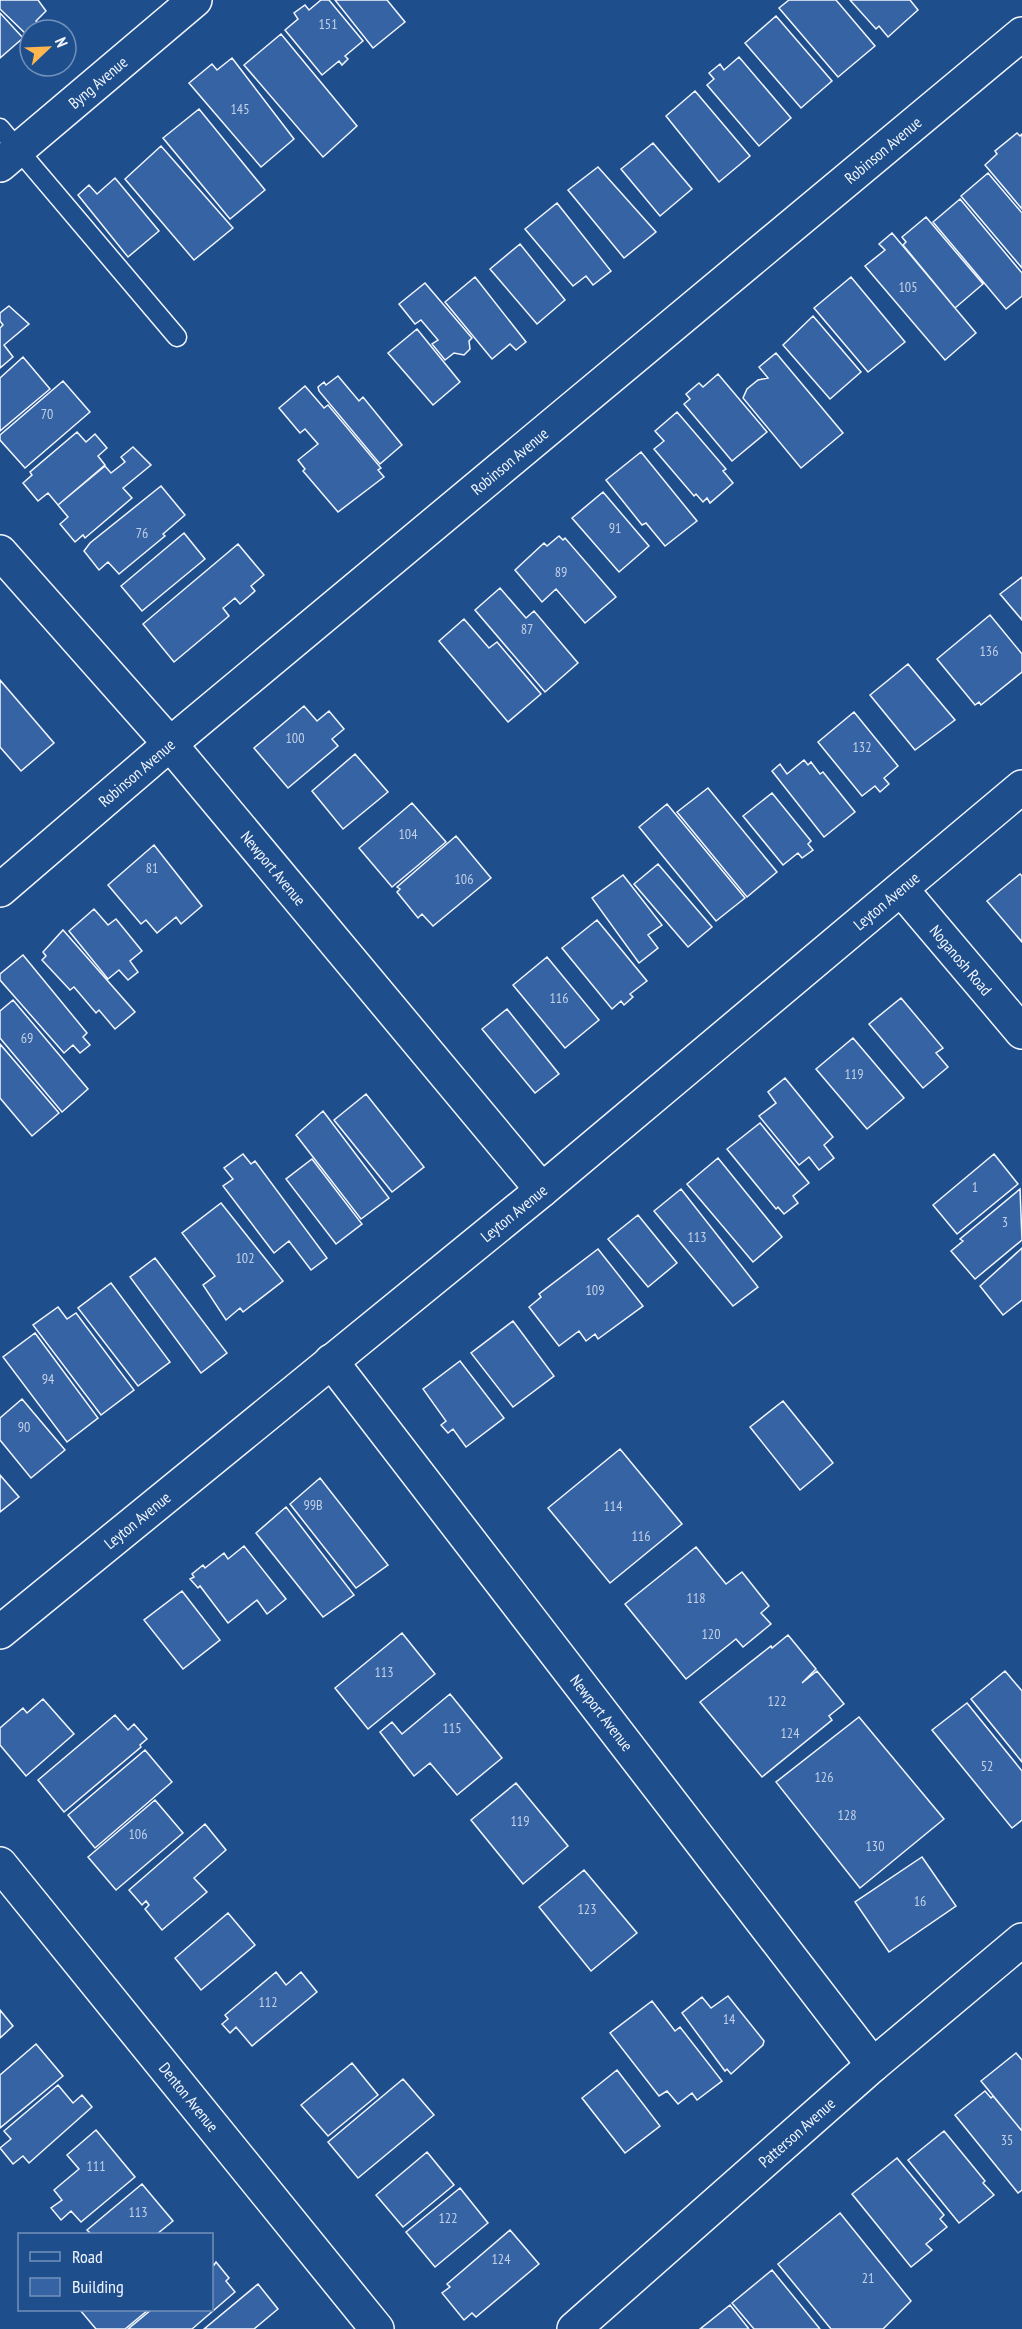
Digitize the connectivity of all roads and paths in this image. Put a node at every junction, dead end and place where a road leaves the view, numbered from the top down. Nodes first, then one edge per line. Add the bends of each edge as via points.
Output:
1 (195, 0) edge
2 (1022, 34) edge
3 (6, 148) edge
4 (177, 337) dead end
5 (0, 552) edge
6 (170, 744) junction
7 (1022, 787) edge
8 (901, 889) junction
9 (0, 890) edge
10 (1022, 1032) edge
11 (542, 1190) junction
12 (331, 1360) junction
13 (0, 1632) edge
14 (0, 1864) edge
15 (1022, 1940) edge
16 (873, 2065) junction
17 (377, 2329) edge
18 (574, 2329) edge

1 - 3 street, Byng Avenue
2 - 6 street, Robinson Avenue
3 - 4 lane
5 - 6 street, Newport Avenue
6 - 9 street, Robinson Avenue
6 - 11 street, Newport Avenue
7 - 8 street, Leyton Avenue
8 - 10 street, Noganosh Road
8 - 11 street, Leyton Avenue
11 - 12 street, Leyton Avenue
12 - 13 street, Leyton Avenue
12 - 16 street, Newport Avenue
14 - 17 street, Denton Avenue
15 - 16 street, Patterson Avenue
16 - 18 street, Patterson Avenue

